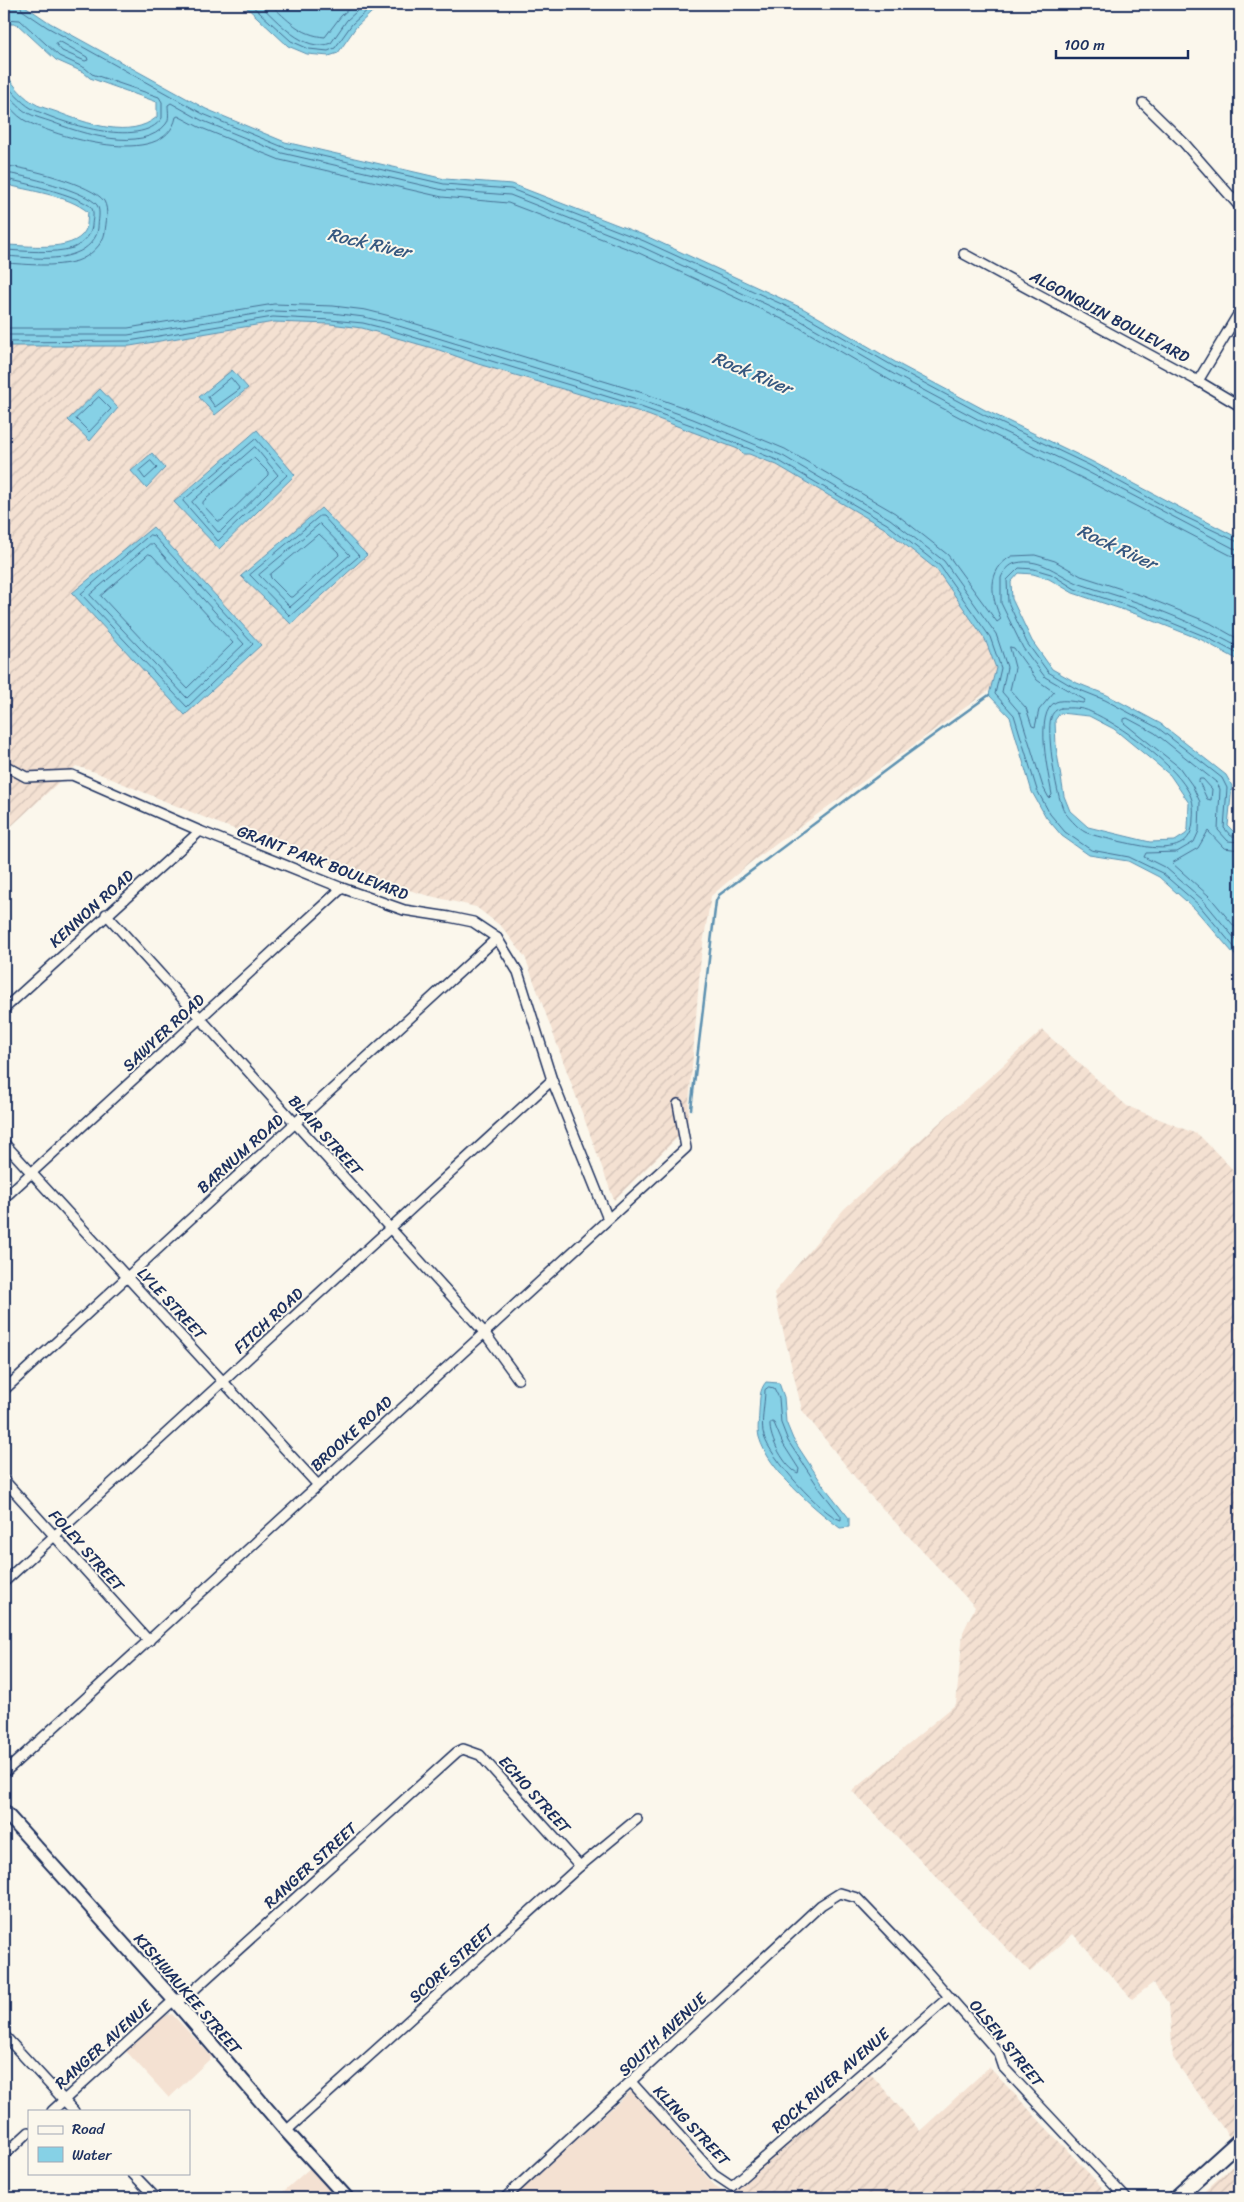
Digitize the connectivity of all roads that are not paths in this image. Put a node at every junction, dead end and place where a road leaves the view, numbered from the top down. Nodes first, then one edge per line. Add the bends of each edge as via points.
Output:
1 (1143, 103) dead end
2 (1240, 207) edge
3 (964, 254) dead end
4 (1240, 311) edge
5 (1198, 381) junction
6 (1240, 406) edge
7 (4, 764) edge
8 (200, 830) junction
9 (342, 888) junction
10 (106, 914) junction
11 (497, 938) junction
12 (4, 1009) edge
13 (199, 1019) junction
14 (552, 1080) junction
15 (678, 1104) dead end
16 (295, 1124) junction
17 (4, 1143) edge
18 (31, 1174) junction
19 (4, 1198) edge
20 (608, 1220) junction
21 (391, 1228) junction
22 (127, 1277) junction
23 (484, 1332) junction
24 (518, 1379) dead end
25 (224, 1382) junction
26 (4, 1390) edge
27 (4, 1480) edge
28 (317, 1484) junction
29 (54, 1536) junction
30 (4, 1582) edge
31 (148, 1641) junction
32 (463, 1749) joint
33 (4, 1773) edge
34 (4, 1811) edge
35 (637, 1819) dead end
36 (580, 1866) junction
37 (840, 1893) joint
38 (949, 1997) junction
39 (174, 2000) junction
40 (4, 2035) edge
41 (632, 2083) junction
42 (64, 2100) junction
43 (53, 2110) edge
44 (73, 2110) edge
45 (286, 2131) junction
46 (28, 2133) edge
47 (1240, 2140) edge
48 (4, 2155) edge
49 (133, 2174) edge
50 (732, 2186) joint
51 (156, 2198) edge
52 (347, 2198) edge
53 (505, 2198) edge
54 (1126, 2198) edge
55 (1176, 2198) edge

1 - 2 street via 1184,143
3 - 5 street, ALGONQUIN BOULEVARD
4 - 5 street
5 - 6 street, ALGONQUIN BOULEVARD
7 - 8 street, GRANT PARK BOULEVARD via 26,777 72,775
8 - 9 street, GRANT PARK BOULEVARD
8 - 10 street, KENNON ROAD
9 - 11 street, GRANT PARK BOULEVARD via 404,910 472,922
9 - 13 street, SAWYER ROAD
10 - 12 street, KENNON ROAD
10 - 13 street, BLAIR STREET
11 - 14 street, GRANT PARK BOULEVARD via 518,972
11 - 16 street, BARNUM ROAD
13 - 16 street, BLAIR STREET
13 - 18 street, SAWYER ROAD
14 - 20 street, GRANT PARK BOULEVARD
14 - 21 street, FITCH ROAD
15 - 20 street, BROOKE ROAD via 686,1148
16 - 21 street, BLAIR STREET
16 - 22 street, BARNUM ROAD
17 - 18 street, LYLE STREET
18 - 19 street, SAWYER ROAD
18 - 22 street, LYLE STREET
20 - 23 street, BROOKE ROAD
21 - 23 street, BLAIR STREET
21 - 25 street, FITCH ROAD
22 - 25 street, LYLE STREET
22 - 26 street, BARNUM ROAD
23 - 24 street, BLAIR STREET
23 - 28 street, BROOKE ROAD
25 - 28 street, LYLE STREET
25 - 29 street, FITCH ROAD
27 - 29 street, FOLEY STREET
28 - 31 street, BROOKE ROAD
29 - 30 street, FITCH ROAD
29 - 31 street, FOLEY STREET
31 - 33 street, BROOKE ROAD
32 - 36 street, ECHO STREET via 480,1755
32 - 39 street, RANGER STREET via 451,1756 186,1998
34 - 39 street, KISHWAUKEE STREET
35 - 36 street, SCORE STREET
36 - 45 street, SCORE STREET
37 - 38 street, OLSEN STREET via 856,1898
37 - 41 street, SOUTH AVENUE via 821,1905
38 - 50 street, ROCK RIVER AVENUE
38 - 54 street, OLSEN STREET via 999,2053 1004,2068
39 - 42 street, RANGER AVENUE
39 - 45 street, KISHWAUKEE STREET
40 - 42 street
41 - 50 street, KLING STREET via 714,2174
41 - 53 street, SOUTH AVENUE
42 - 43 street, RANGER AVENUE
42 - 44 street
45 - 52 street, KISHWAUKEE STREET
46 - 48 street
47 - 55 main road
49 - 51 street

